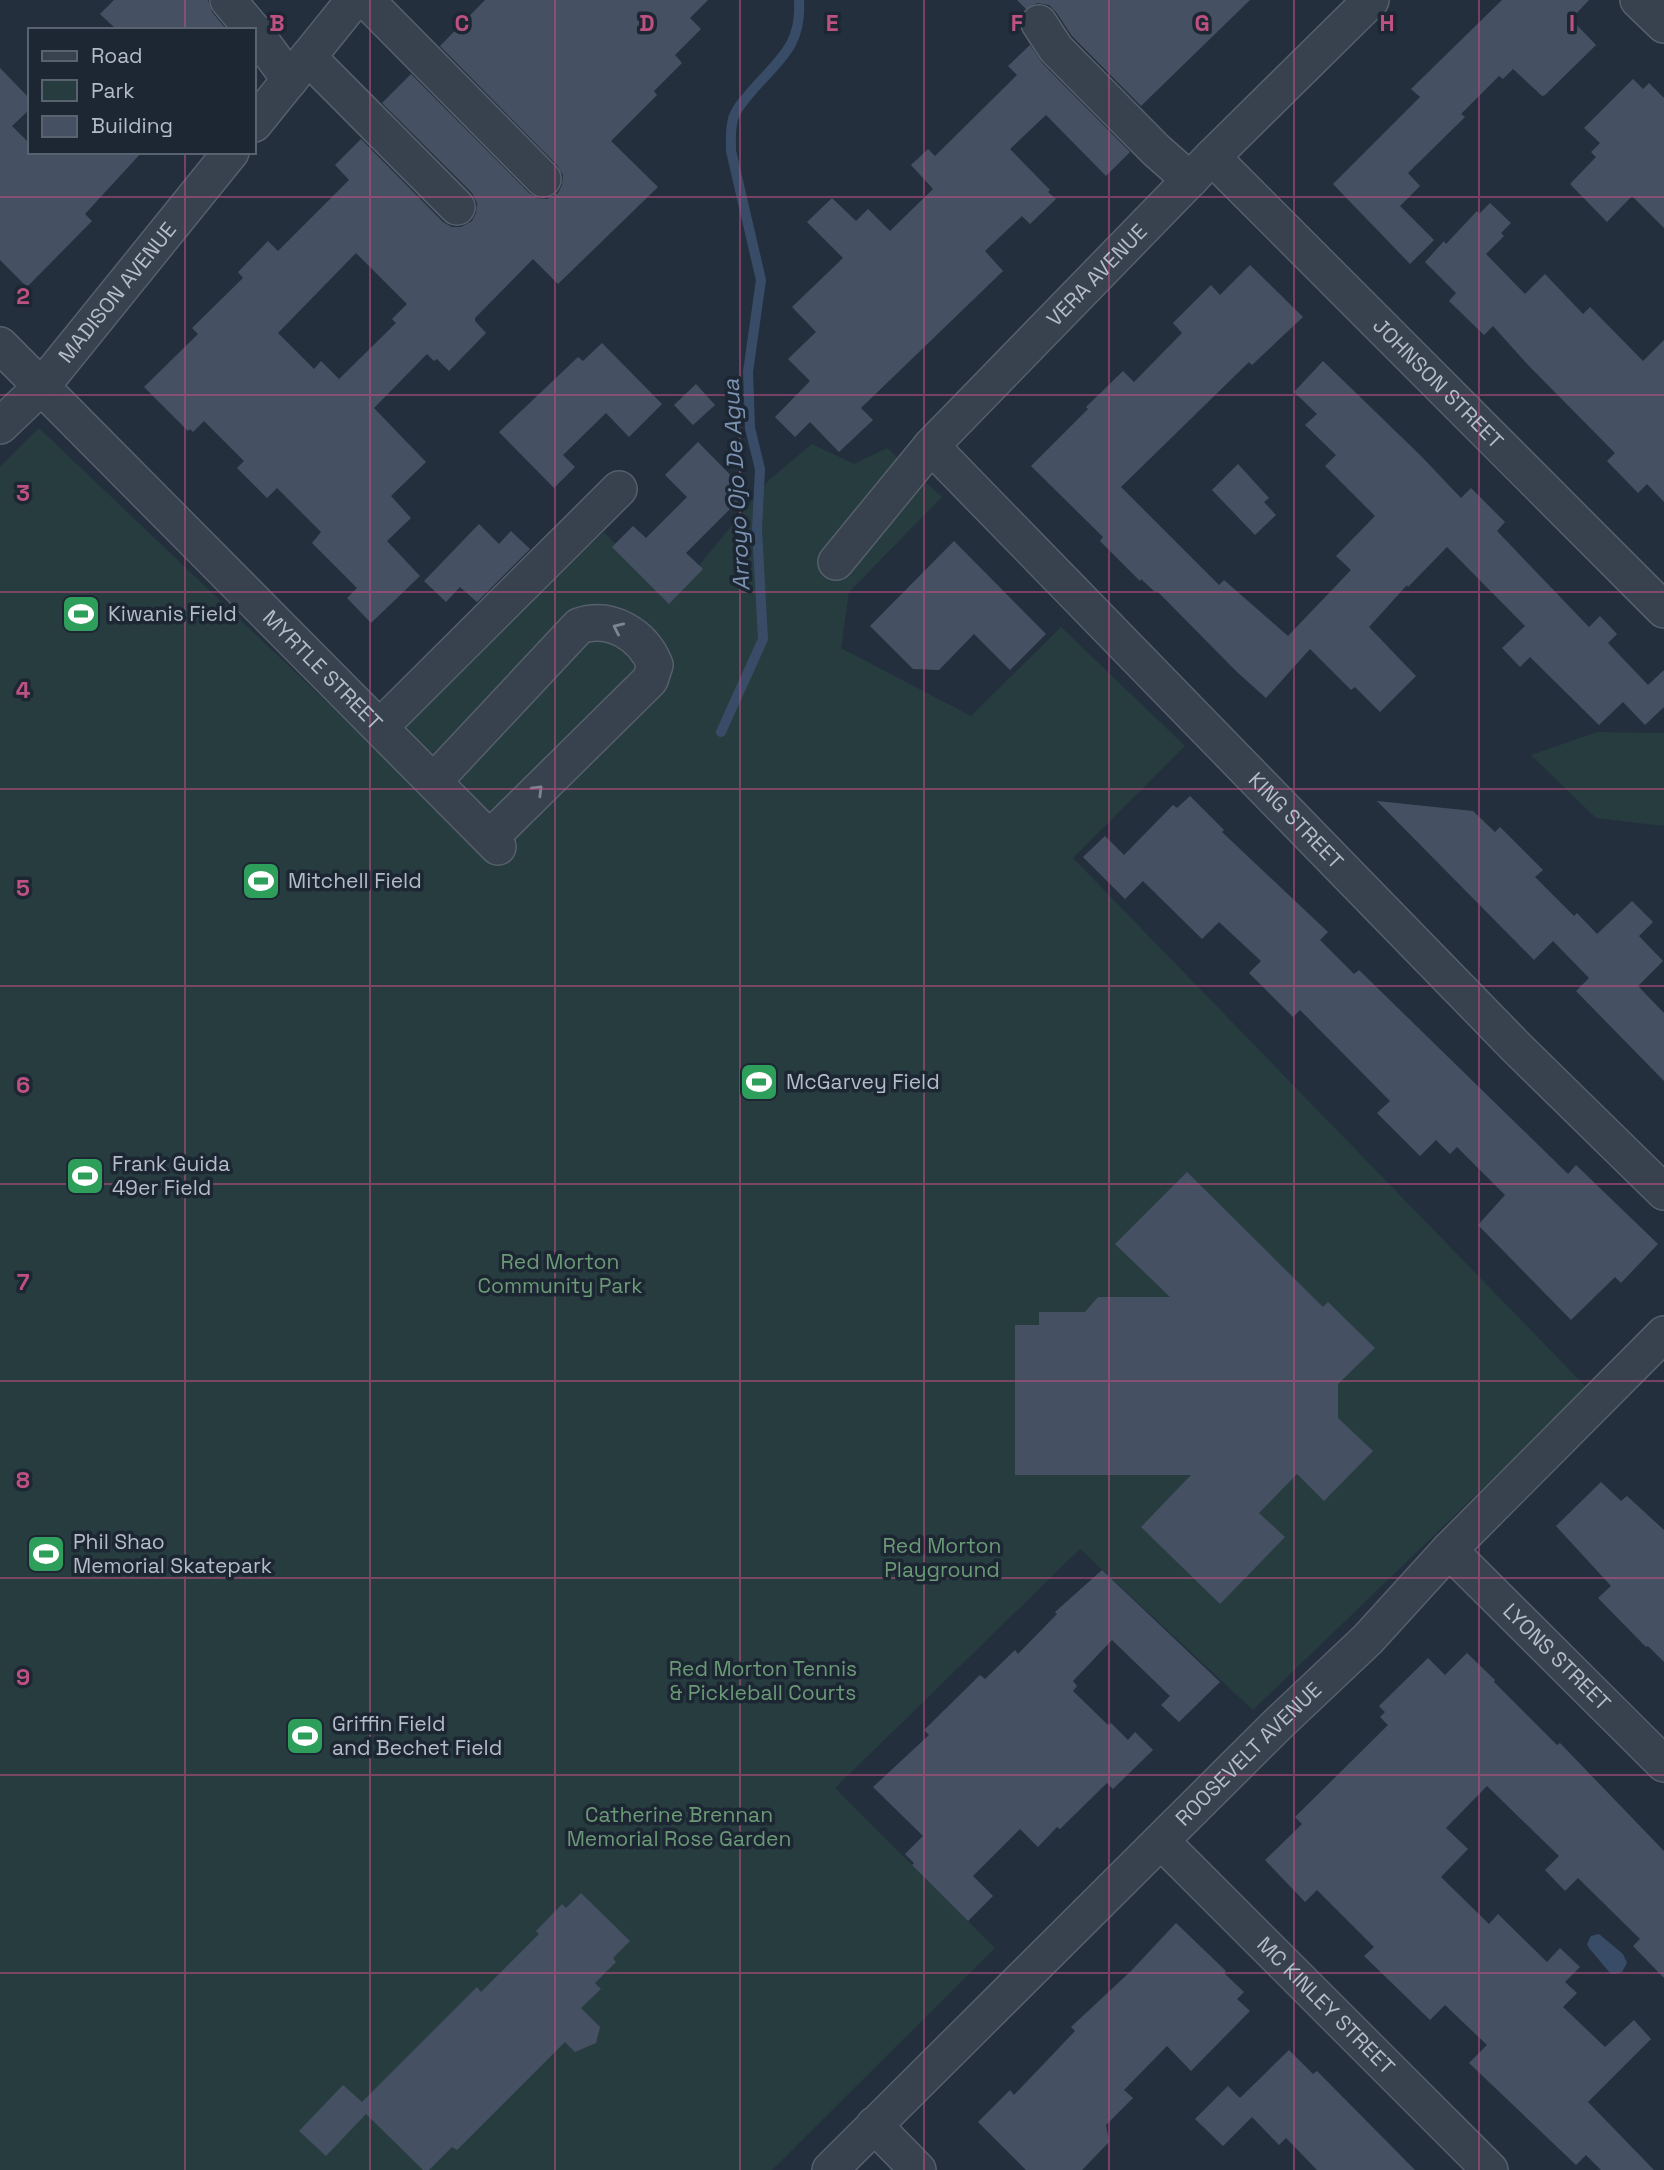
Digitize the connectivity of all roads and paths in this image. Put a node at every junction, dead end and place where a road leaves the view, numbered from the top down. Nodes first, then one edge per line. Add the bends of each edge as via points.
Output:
1 (228, 0) edge
2 (354, 0) edge
3 (366, 0) edge
4 (1371, 0) edge
5 (1638, 0) edge
6 (1039, 23) dead end
7 (1664, 25) edge
8 (251, 28) edge
9 (256, 33) edge
10 (299, 68) junction
11 (256, 122) edge
12 (229, 154) edge
13 (1201, 169) junction
14 (543, 179) dead end
15 (457, 207) dead end
16 (0, 345) edge
17 (41, 386) junction
18 (0, 426) edge
19 (931, 446) junction
20 (619, 489) dead end
21 (836, 562) dead end
22 (1664, 610) edge
23 (380, 727) junction
24 (434, 781) junction
25 (1664, 1192) edge
26 (1664, 1334) edge
27 (1449, 1550) junction
28 (1664, 1765) edge
29 (1161, 1841) junction
30 (874, 2125) junction
31 (830, 2170) edge
32 (918, 2170) edge
33 (1490, 2170) edge

1 - 8 street
2 - 10 street
3 - 14 street
4 - 13 street, VERA AVENUE
5 - 7 street
6 - 13 street, JOHNSON STREET via 1056,48 1156,150
9 - 10 street
10 - 11 street
10 - 15 street
12 - 17 street, MADISON AVENUE
13 - 19 street, VERA AVENUE
13 - 22 street, JOHNSON STREET
16 - 17 street, MYRTLE STREET
17 - 18 street, MADISON AVENUE
17 - 23 street, MYRTLE STREET
19 - 21 street, VERA AVENUE
19 - 25 street, KING STREET via 1517,1048
20 - 23 street
23 - 24 street, MYRTLE STREET
24 -> 24 street, MYRTLE STREET via 494,843 650,680 655,665 649,651 624,629 606,622 579,626
26 - 27 street, ROOSEVELT AVENUE
27 - 28 street, LYONS STREET
27 - 29 street, ROOSEVELT AVENUE via 1368,1639
29 - 30 street, ROOSEVELT AVENUE
29 - 33 street, MC KINLEY STREET
30 - 31 street, ROOSEVELT AVENUE
30 - 32 street

